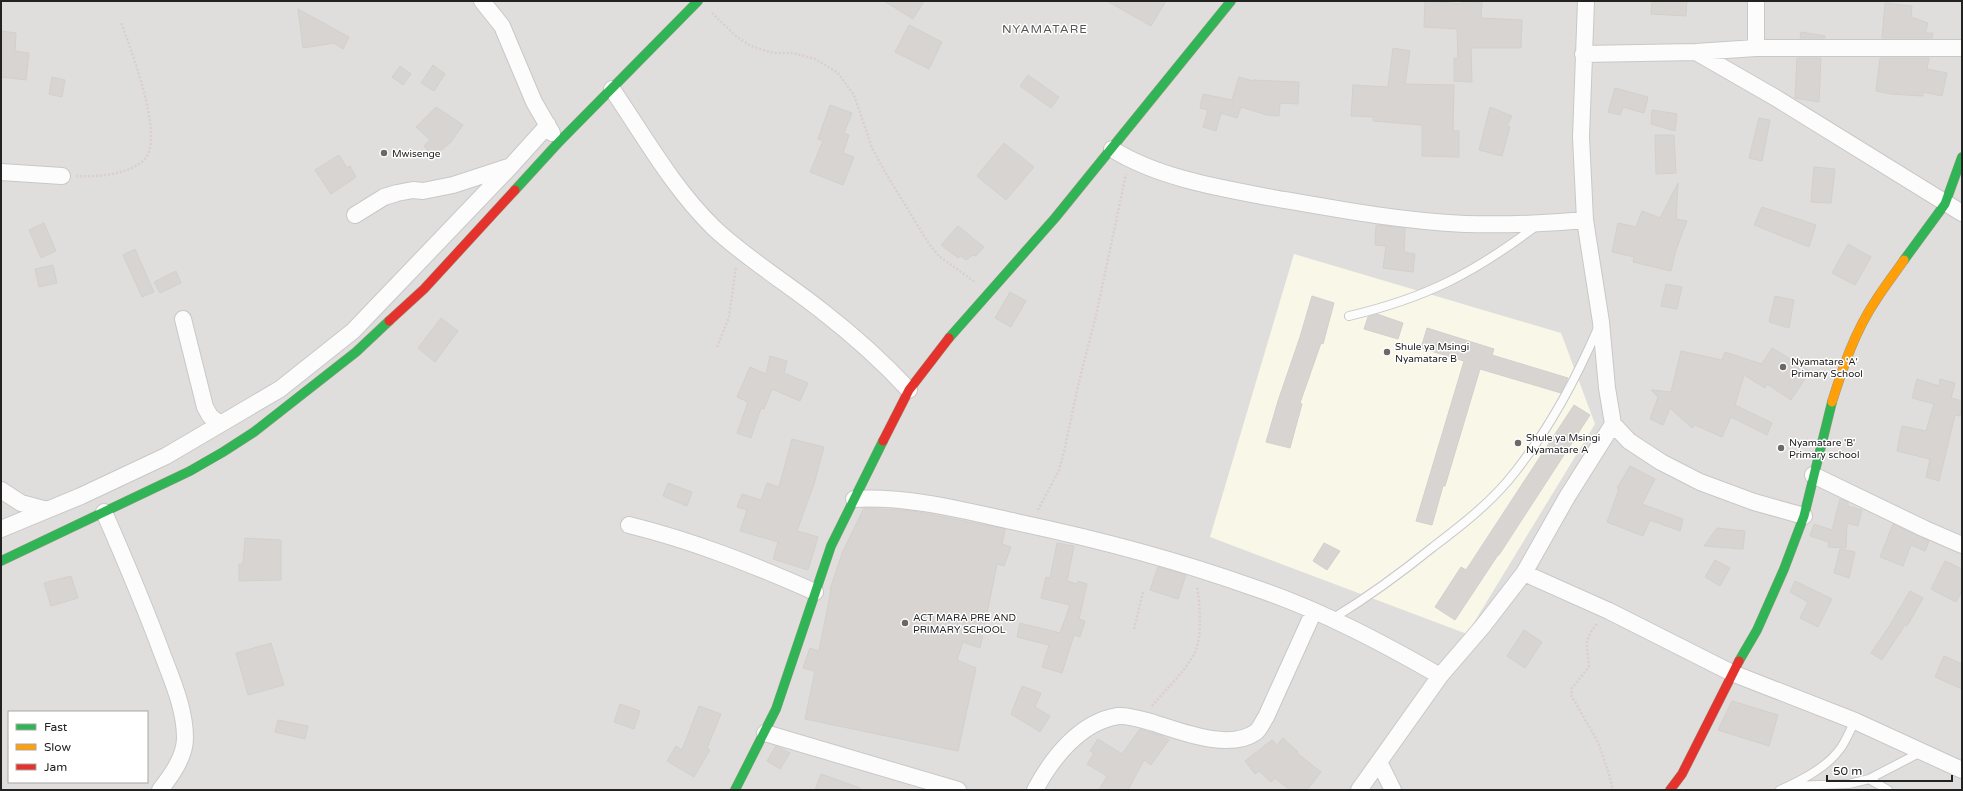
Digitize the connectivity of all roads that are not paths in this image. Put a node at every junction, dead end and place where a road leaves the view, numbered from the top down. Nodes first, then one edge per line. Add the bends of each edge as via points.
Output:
1 (482, 1) edge
2 (698, 1) edge
3 (1231, 1) edge
4 (1586, 1) edge
5 (1756, 1) edge
6 (1756, 48) junction
7 (1962, 48) edge
8 (1696, 52) junction
9 (1584, 54) junction
10 (612, 89) junction
11 (548, 125) junction
12 (558, 143) junction
13 (1112, 149) junction
14 (1962, 157) edge
15 (511, 166) junction
16 (1, 172) edge
17 (62, 176) road end
18 (1945, 204) junction
19 (1962, 213) edge
20 (355, 215) dead end
21 (1585, 220) junction
22 (1538, 224) junction
23 (1349, 316) dead end
24 (183, 319) dead end
25 (1601, 322) junction
26 (910, 390) junction
27 (220, 424) junction
28 (1613, 424) junction
29 (1812, 475) junction
30 (1, 490) edge
31 (854, 498) junction
32 (47, 510) junction
33 (104, 512) junction
34 (1804, 516) junction
35 (629, 526) dead end
36 (1, 529) edge
37 (1962, 545) edge
38 (1, 561) edge
39 (1524, 573) junction
40 (815, 592) junction
41 (1314, 612) junction
42 (1332, 620) junction
43 (1732, 673) junction
44 (1440, 676) junction
45 (1855, 721) junction
46 (765, 733) junction
47 (1921, 752) junction
48 (1379, 762) junction
49 (1962, 770) edge
50 (1869, 778) junction
51 (1789, 786) junction
52 (1807, 787) edge
53 (160, 790) edge
54 (735, 790) edge
55 (958, 790) edge
56 (1035, 790) edge
57 (1358, 790) edge
58 (1393, 790) edge
59 (1670, 790) edge
60 (1780, 790) edge
61 (1888, 790) edge

1 - 11 street via 502,26 534,102
2 - 10 street
3 - 13 street
4 - 9 street
5 - 6 street
6 - 7 street
6 - 8 street
8 - 9 street
8 - 18 street via 1846,141
9 - 21 street via 1581,137
10 - 12 street
10 - 26 street via 655,154 714,227 877,356
11 - 12 street
11 - 15 street
12 - 33 street via 424,289 356,352 254,432 224,452
13 - 22 street via 1129,160 1195,182 1319,206 1389,217 1464,224
13 - 26 street via 949,338
14 - 18 street
15 - 20 street via 453,185 384,197
15 - 27 street via 353,331 280,389
16 - 17 street
18 - 19 street
18 - 29 street via 1875,301 1859,331 1840,376
21 - 22 street
21 - 25 street
22 - 23 lane via 1499,253 1457,278 1423,294
24 - 27 street via 205,407 210,416
25 - 28 street
25 - 42 lane via 1565,398 1515,472 1476,513 1446,538
26 - 31 street
27 - 32 street via 166,456
28 - 34 street via 1629,441 1661,462 1700,482 1754,502
28 - 39 street via 1567,497
29 - 34 street
29 - 37 street via 1925,530
30 - 32 street via 21,503
31 - 40 street via 831,546
31 - 41 street via 880,497 925,502 1030,525 1185,565 1256,588
32 - 36 street
33 - 38 street
33 - 53 street via 148,612 175,686 181,712 185,739 180,758
34 - 43 street via 1757,630
35 - 40 street via 709,548 754,564
39 - 43 street via 1609,611
39 - 44 street
40 - 46 street via 776,709
41 - 42 street
41 - 56 street via 1257,732 1242,739 1203,738 1142,719 1120,716 1100,721 1082,730 1060,754
42 - 44 street via 1384,644
43 - 45 street
43 - 59 street via 1682,774
44 - 48 street
45 - 47 street
45 - 51 lane via 1840,749 1829,761
46 - 54 street
46 - 55 street
47 - 49 street
47 - 50 lane
48 - 57 street
48 - 58 street
50 - 52 lane via 1849,784
50 - 61 lane
51 - 52 lane
51 - 60 lane

